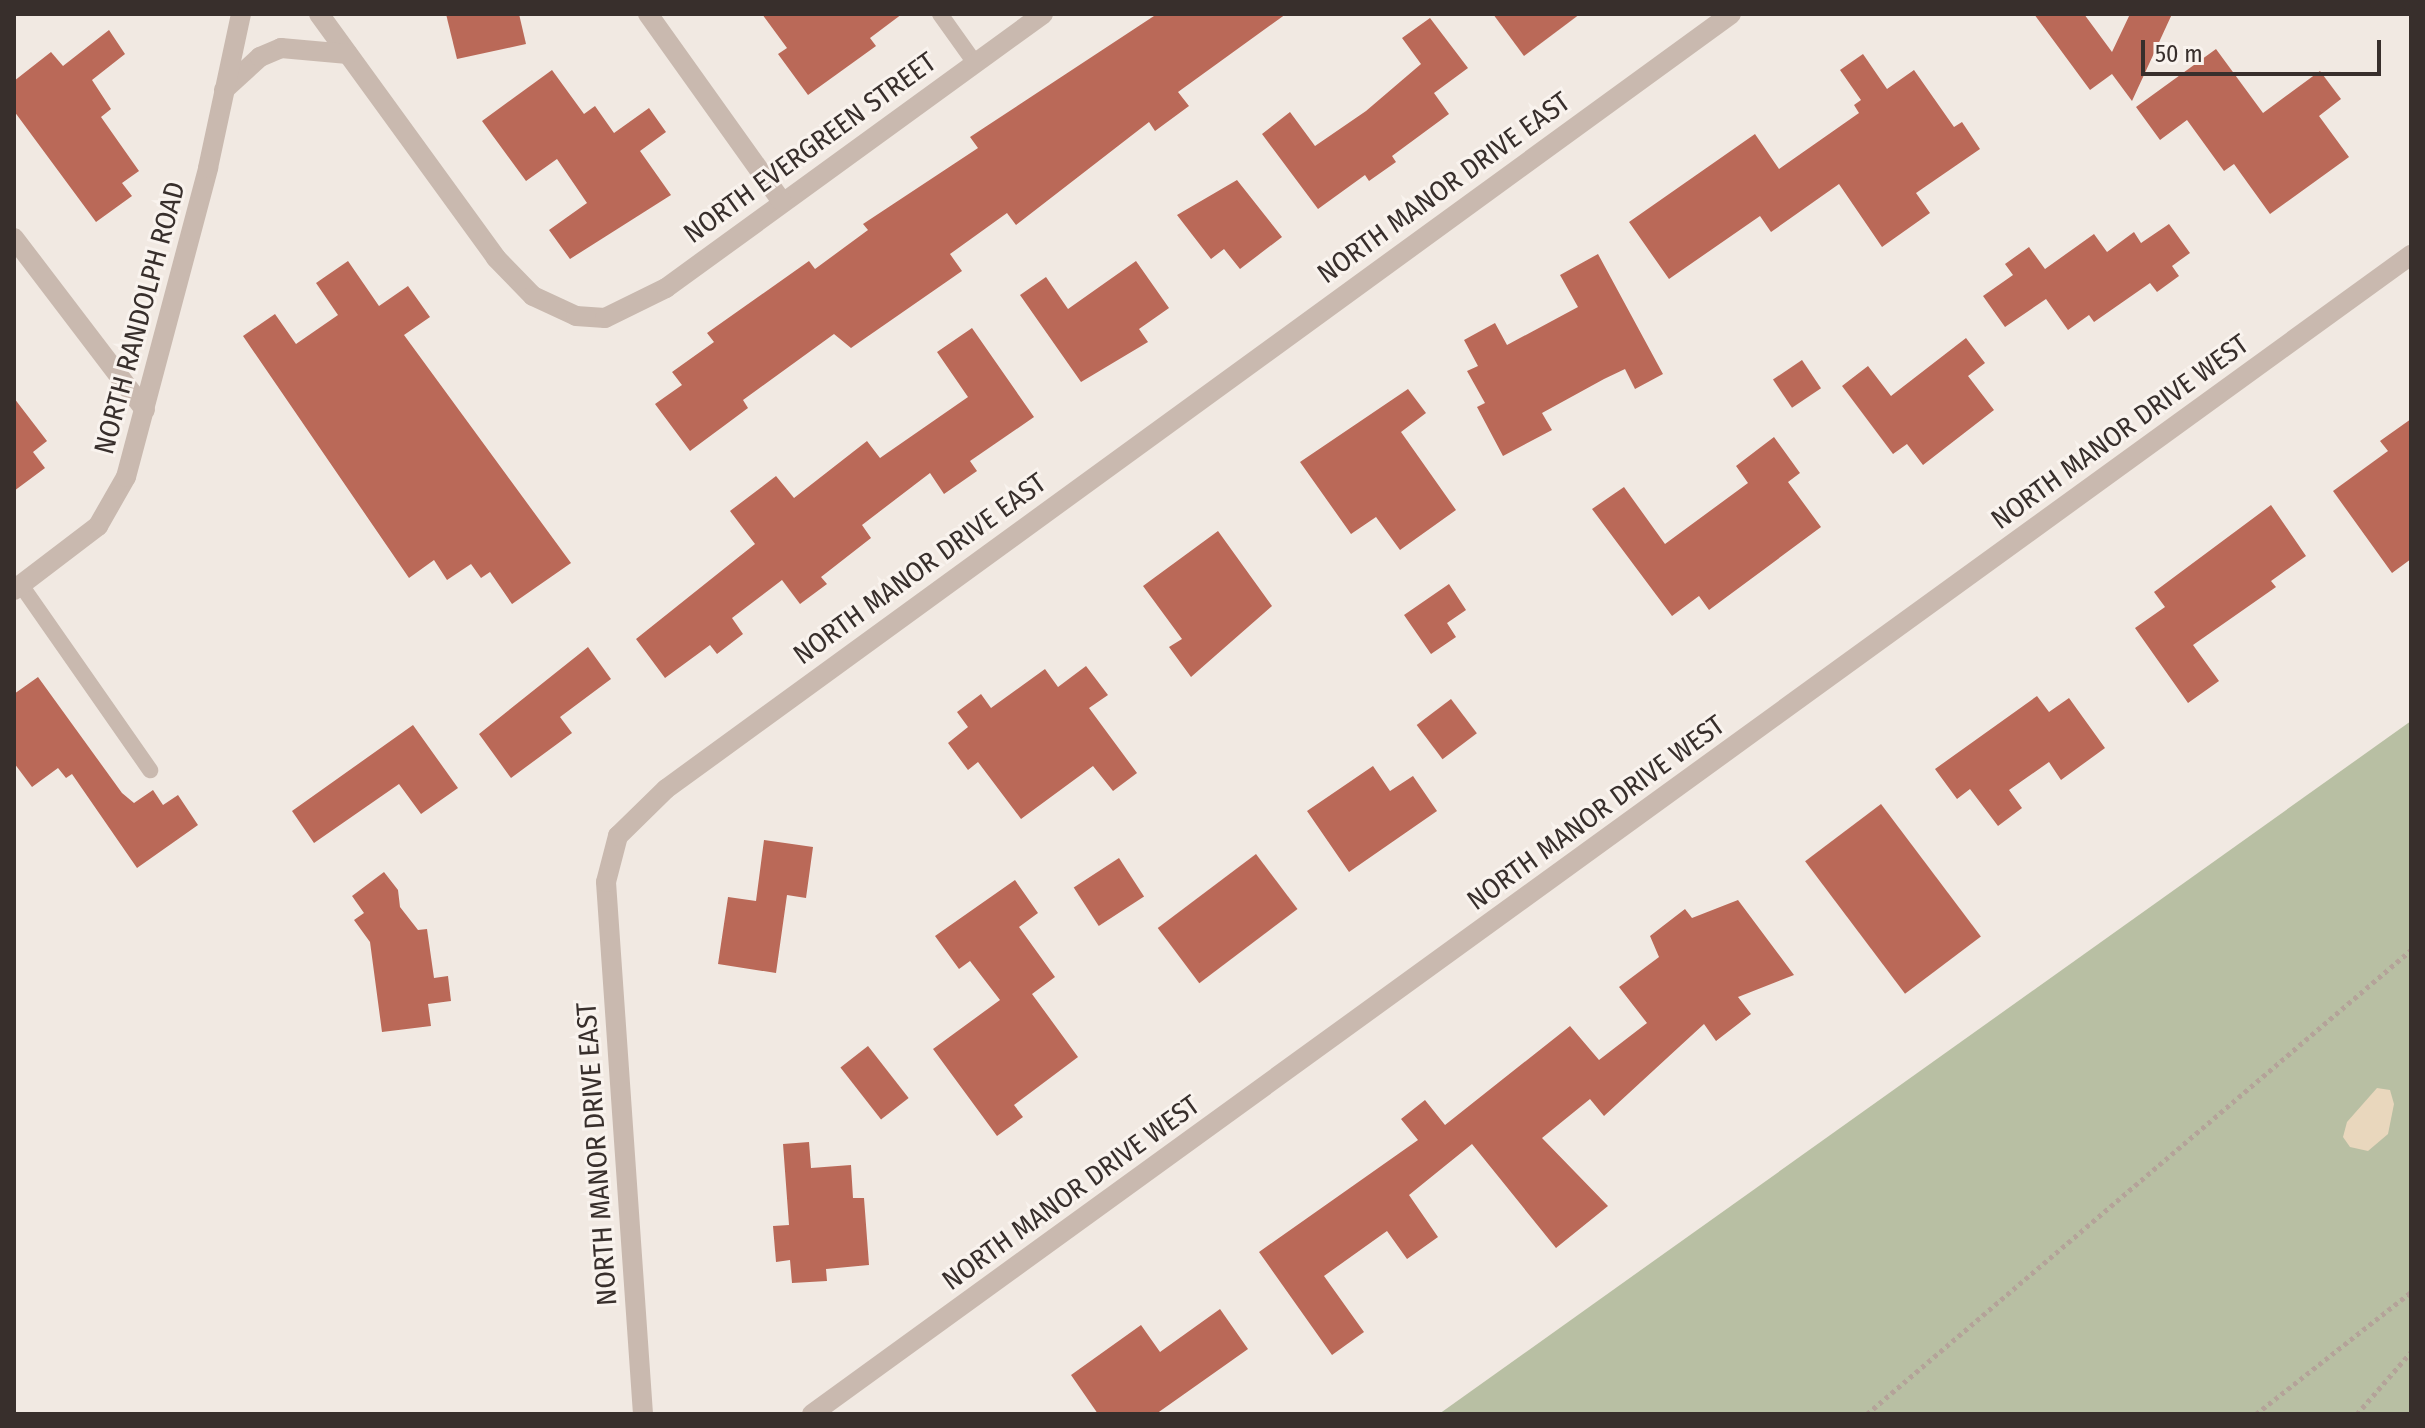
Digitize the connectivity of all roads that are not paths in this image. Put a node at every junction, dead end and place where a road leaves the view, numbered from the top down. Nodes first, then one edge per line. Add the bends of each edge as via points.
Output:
1 (241, 14) edge
2 (319, 14) edge
3 (648, 14) edge
4 (940, 14) edge
5 (1043, 14) edge
6 (1731, 14) edge
7 (348, 54) junction
8 (975, 63) junction
9 (223, 90) junction
10 (782, 202) junction
11 (14, 238) edge
12 (2411, 255) edge
13 (145, 410) junction
14 (17, 587) edge
15 (150, 770) dead end
16 (643, 1414) edge
17 (812, 1414) edge

1 - 9 street, NORTH RANDOLPH ROAD
2 - 7 street
3 - 10 street
4 - 8 lane
5 - 8 street, NORTH EVERGREEN STREET
6 - 16 street, NORTH MANOR DRIVE EAST via 666,789 618,836 606,882
7 - 9 street via 281,48 260,57
7 - 10 street, NORTH EVERGREEN STREET via 496,258 533,296 576,316 605,318 666,288
8 - 10 street, NORTH EVERGREEN STREET
9 - 13 street, NORTH RANDOLPH ROAD
11 - 13 street
12 - 17 street, NORTH MANOR DRIVE WEST
13 - 14 street, NORTH RANDOLPH ROAD via 115,503 98,526
14 - 15 lane

